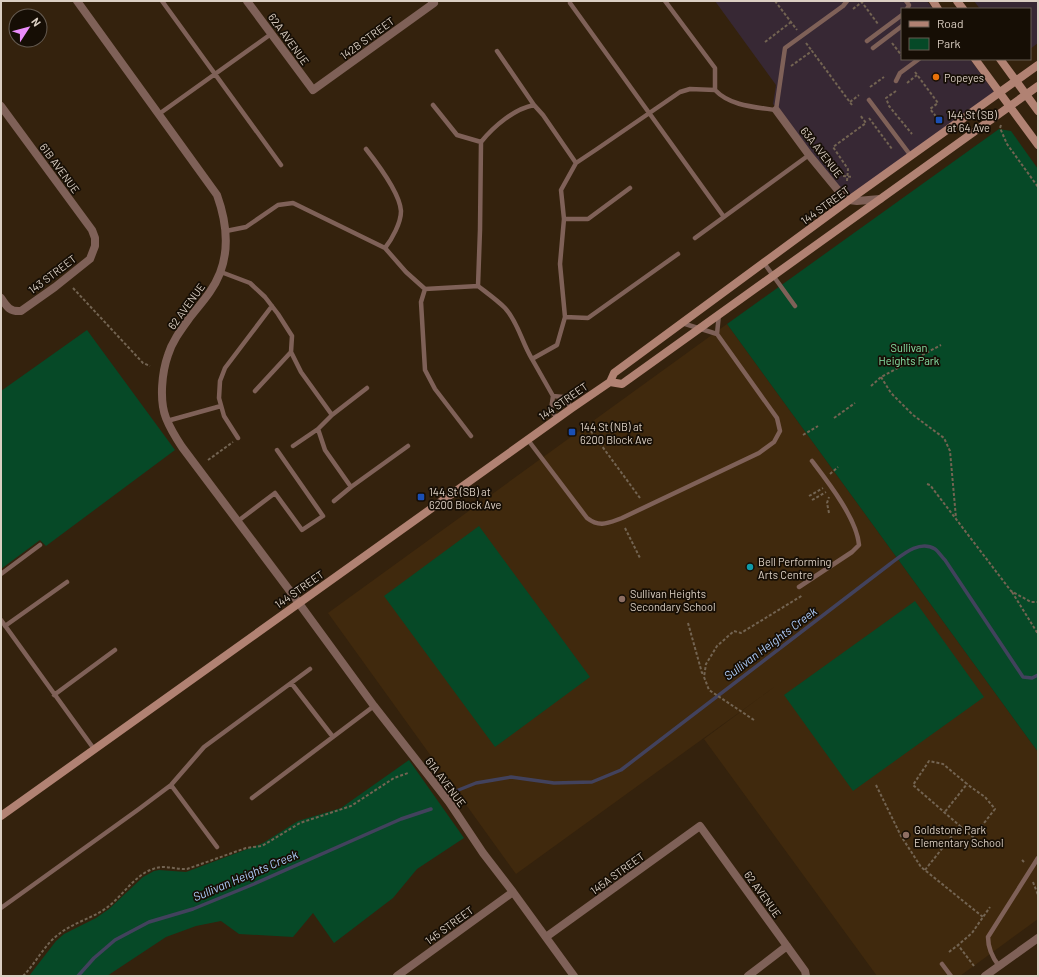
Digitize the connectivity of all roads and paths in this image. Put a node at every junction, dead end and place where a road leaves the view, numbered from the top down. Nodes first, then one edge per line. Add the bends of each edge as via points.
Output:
1 (77, 1) edge
2 (162, 1) edge
3 (247, 1) edge
4 (570, 1) edge
5 (665, 1) edge
6 (775, 1) edge
7 (847, 1) edge
8 (433, 2) edge
9 (862, 2) edge
10 (853, 9) dead end
11 (901, 16) edge
12 (791, 22) junction
13 (880, 27) dead end
14 (901, 27) edge
15 (798, 31) dead end
16 (271, 34) junction
17 (890, 40) dead end
18 (867, 41) dead end
19 (765, 42) dead end
20 (806, 42) dead end
21 (873, 48) dead end
22 (497, 51) dead end
23 (812, 51) junction
24 (901, 55) edge
25 (918, 60) edge
26 (976, 60) edge
27 (1001, 60) edge
28 (1038, 65) edge
29 (913, 69) dead end
30 (790, 72) dead end
31 (215, 74) junction
32 (918, 75) junction
33 (884, 77) dead end
34 (896, 81) dead end
35 (1016, 81) junction
36 (907, 83) dead end
37 (1038, 86) edge
38 (870, 87) dead end
39 (313, 90) joint
40 (715, 90) junction
41 (896, 91) dead end
42 (1000, 93) junction
43 (859, 95) dead end
44 (1026, 95) junction
45 (869, 100) dead end
46 (850, 102) junction
47 (852, 104) dead end
48 (889, 104) junction
49 (433, 105) dead end
50 (534, 105) junction
51 (1, 106) edge
52 (886, 106) dead end
53 (1009, 106) junction
54 (776, 110) junction
55 (1038, 111) edge
56 (159, 114) junction
57 (649, 114) junction
58 (860, 116) dead end
59 (872, 116) dead end
60 (869, 118) junction
61 (938, 120) dead end
62 (865, 121) junction
63 (1002, 122) dead end
64 (912, 134) dead end
65 (481, 142) junction
66 (1038, 146) edge
67 (366, 149) dead end
68 (892, 149) dead end
69 (809, 155) junction
70 (911, 156) junction
71 (576, 163) junction
72 (281, 165) dead end
73 (843, 176) dead end
74 (848, 177) junction
75 (853, 177) dead end
76 (847, 181) dead end
77 (630, 188) dead end
78 (1038, 188) edge
79 (880, 199) junction
80 (849, 200) junction
81 (724, 216) junction
82 (564, 219) junction
83 (226, 231) junction
84 (694, 238) dead end
85 (95, 246) joint
86 (385, 248) junction
87 (678, 254) dead end
88 (764, 263) junction
89 (221, 272) junction
90 (773, 276) junction
91 (478, 286) junction
92 (73, 288) dead end
93 (425, 289) junction
94 (1, 298) edge
95 (272, 306) junction
96 (795, 306) dead end
97 (719, 314) junction
98 (564, 317) junction
99 (682, 323) junction
100 (699, 329) junction
101 (717, 334) junction
102 (941, 345) dead end
103 (291, 352) junction
104 (532, 359) junction
105 (150, 366) dead end
106 (881, 377) junction
107 (610, 382) junction
108 (871, 386) dead end
109 (367, 388) dead end
110 (255, 391) dead end
111 (553, 396) junction
112 (855, 403) dead end
113 (221, 406) junction
114 (572, 408) junction
115 (332, 415) junction
116 (557, 418) junction
117 (834, 418) dead end
118 (167, 421) junction
119 (585, 423) dead end
120 (818, 426) dead end
121 (318, 429) junction
122 (804, 435) dead end
123 (471, 436) dead end
124 (238, 438) dead end
125 (528, 440) junction
126 (233, 442) dead end
127 (293, 446) dead end
128 (408, 446) dead end
129 (277, 450) dead end
130 (208, 460) dead end
131 (812, 461) dead end
132 (838, 467) dead end
133 (829, 474) dead end
134 (927, 484) dead end
135 (352, 486) junction
136 (824, 488) dead end
137 (825, 493) dead end
138 (809, 496) dead end
139 (830, 496) dead end
140 (640, 498) dead end
141 (812, 500) dead end
142 (334, 501) dead end
143 (829, 513) dead end
144 (956, 518) junction
145 (238, 521) junction
146 (626, 528) dead end
147 (40, 545) dead end
148 (640, 558) dead end
149 (1, 574) edge
150 (67, 582) dead end
151 (799, 588) joint
152 (1011, 591) junction
153 (298, 602) junction
154 (1038, 602) edge
155 (1, 620) edge
156 (688, 623) dead end
157 (5, 626) junction
158 (1038, 634) edge
159 (115, 650) dead end
160 (310, 669) dead end
161 (705, 673) junction
162 (292, 684) junction
163 (54, 695) junction
164 (374, 706) junction
165 (754, 720) dead end
166 (332, 737) junction
167 (94, 749) junction
168 (408, 773) dead end
169 (967, 784) junction
170 (170, 785) junction
171 (876, 785) dead end
172 (252, 798) dead end
173 (944, 813) junction
174 (1, 816) edge
175 (700, 826) joint
176 (960, 826) junction
177 (217, 847) dead end
178 (1038, 858) edge
179 (925, 870) junction
180 (1032, 880) dead end
181 (513, 892) junction
182 (1038, 896) edge
183 (990, 907) dead end
184 (1, 908) edge
185 (983, 918) junction
186 (546, 938) junction
187 (1038, 938) edge
188 (958, 945) junction
189 (787, 946) junction
190 (949, 952) dead end
191 (942, 964) dead end
192 (974, 966) dead end
193 (999, 966) junction
194 (23, 976) edge
195 (397, 976) edge
196 (574, 976) edge
197 (748, 976) edge
198 (806, 976) edge
199 (951, 976) edge
200 (985, 976) edge

1 - 56 street, 62 AVENUE
2 - 31 lane
3 - 16 street, 62A AVENUE
4 - 57 lane
5 - 40 lane via 716,68
6 - 12 path
7 - 54 lane via 785,48
8 - 39 street, 142B STREET
9 - 10 path
9 - 13 path
11 - 18 lane
12 - 15 path
12 - 19 path
14 - 21 lane
16 - 31 lane
16 - 39 street, 62A AVENUE
17 - 24 path
20 - 23 path
22 - 50 lane
23 - 30 path via 791,66
23 - 46 path
25 - 34 lane via 900,73
26 - 42 main road
27 - 35 main road
28 - 35 main road, 144 STREET
29 - 32 path
31 - 56 lane
31 - 72 lane
32 - 36 path
32 - 61 path via 938,103 930,109
33 - 38 path
35 - 42 main road, 144 STREET
35 - 44 main road
37 - 44 main road, 144 STREET
40 - 54 lane via 739,105
40 - 57 lane via 690,89 680,92
41 - 48 path via 886,98
42 - 53 main road
42 - 70 main road, 144 STREET
43 - 46 path
44 - 53 main road, 144 STREET
44 - 55 main road
45 - 70 lane
46 - 47 path
48 - 52 path
48 - 64 path
49 - 65 lane via 456,135
50 - 65 lane via 524,107 492,129
50 - 71 lane
51 - 85 street, 61B AVENUE via 92,230
53 - 66 main road
53 - 79 main road, 144 STREET
54 - 69 street, 63A AVENUE
56 - 83 street, 62 AVENUE via 217,195
57 - 71 lane
57 - 81 lane
58 - 62 path
59 - 60 path
60 - 62 path
60 - 68 path
62 - 74 path via 866,123 833,147 848,169
63 - 78 path via 1000,128 1007,144
65 - 91 lane
67 - 86 lane via 396,193 401,211 395,234
69 - 80 street, 63A AVENUE
69 - 81 lane
70 - 80 main road, 144 STREET
71 - 82 lane via 561,190
73 - 74 path
74 - 75 path
74 - 76 path
77 - 82 lane via 588,219
79 - 80 street
79 - 90 main road, 144 STREET
80 - 88 main road, 144 STREET
81 - 84 lane
82 - 98 lane via 560,264
83 - 86 lane via 246,227 278,205 293,204
83 - 89 street, 62 AVENUE
85 - 94 street, 143 STREET via 90,259 21,311 14,312
86 - 93 lane
87 - 98 lane via 588,318
88 - 90 lane
88 - 99 main road, 144 STREET
89 - 95 lane via 250,283
89 - 118 street, 62 AVENUE via 211,292 177,335 168,355 162,399
90 - 96 lane
90 - 97 main road, 144 STREET
91 - 93 lane
91 - 104 lane via 506,309
92 - 105 path via 143,363
93 - 123 lane via 421,302 425,370 435,389
95 - 103 lane via 292,336
95 - 113 lane via 226,368 220,381
97 - 100 main road, 144 STREET
97 - 101 lane
98 - 104 lane via 557,345
99 - 100 lane
99 - 107 main road, 144 STREET via 614,373
100 - 101 lane
100 - 107 main road, 144 STREET via 622,384
101 - 125 lane via 777,418 780,431 774,442 759,453 622,518 600,525 587,518
102 - 106 path
103 - 110 lane
103 - 115 lane via 301,372
104 - 111 lane
106 - 108 path
106 - 144 path via 891,393 913,415 944,438 950,451
107 - 114 main road, 144 STREET
109 - 115 lane
111 - 114 lane via 563,397
111 - 116 lane via 551,410
112 - 117 path
113 - 118 lane
113 - 124 lane via 224,416
114 - 116 main road, 144 STREET
115 - 121 lane
116 - 125 main road, 144 STREET
118 - 145 street, 62 AVENUE via 182,447
119 - 140 path
120 - 122 path
121 - 127 lane
121 - 135 lane via 325,450
125 - 153 main road, 144 STREET
126 - 130 path
128 - 135 lane
129 - 145 lane via 323,516 302,530 275,493
131 - 151 lane via 836,492 858,534 859,545
132 - 133 path
134 - 144 path
135 - 142 lane
136 - 138 path
137 - 141 path
139 - 143 path via 826,502
144 - 152 path
145 - 153 street, 62 AVENUE
146 - 148 path
147 - 149 lane
150 - 157 lane
151 - 161 path via 803,595 741,633 734,631 717,646 706,664
152 - 154 path via 1031,602
152 - 158 path
153 - 164 street, 61A AVENUE
153 - 167 main road, 144 STREET
155 - 157 lane
156 - 161 path via 702,673
157 - 163 lane
159 - 163 lane
160 - 162 lane
161 - 165 path via 709,690
162 - 166 lane
162 - 170 lane via 204,747
163 - 167 lane
164 - 166 lane
164 - 181 street, 61A AVENUE via 449,802
166 - 172 lane
167 - 174 main road, 144 STREET
168 - 194 path via 394,778 352,806 300,823 262,846 246,848 187,869 155,868 145,873 98,914 57,935
169 - 173 path
169 - 173 path via 943,764 929,761 912,785
169 - 176 path via 985,797 995,809 973,837
170 - 177 lane
170 - 184 lane
171 - 179 path via 901,836
173 - 176 path
175 - 186 street, 145A STREET
175 - 189 street, 62 AVENUE
176 - 179 path
178 - 193 lane via 988,938 988,947
179 - 185 path
180 - 182 path
181 - 186 street, 61A AVENUE
181 - 195 street, 145 STREET
183 - 185 path
185 - 188 path via 972,933
186 - 196 street, 61A AVENUE
187 - 193 street
188 - 190 path
188 - 192 path
189 - 197 street
189 - 198 street, 62 AVENUE
191 - 199 lane
193 - 200 street

